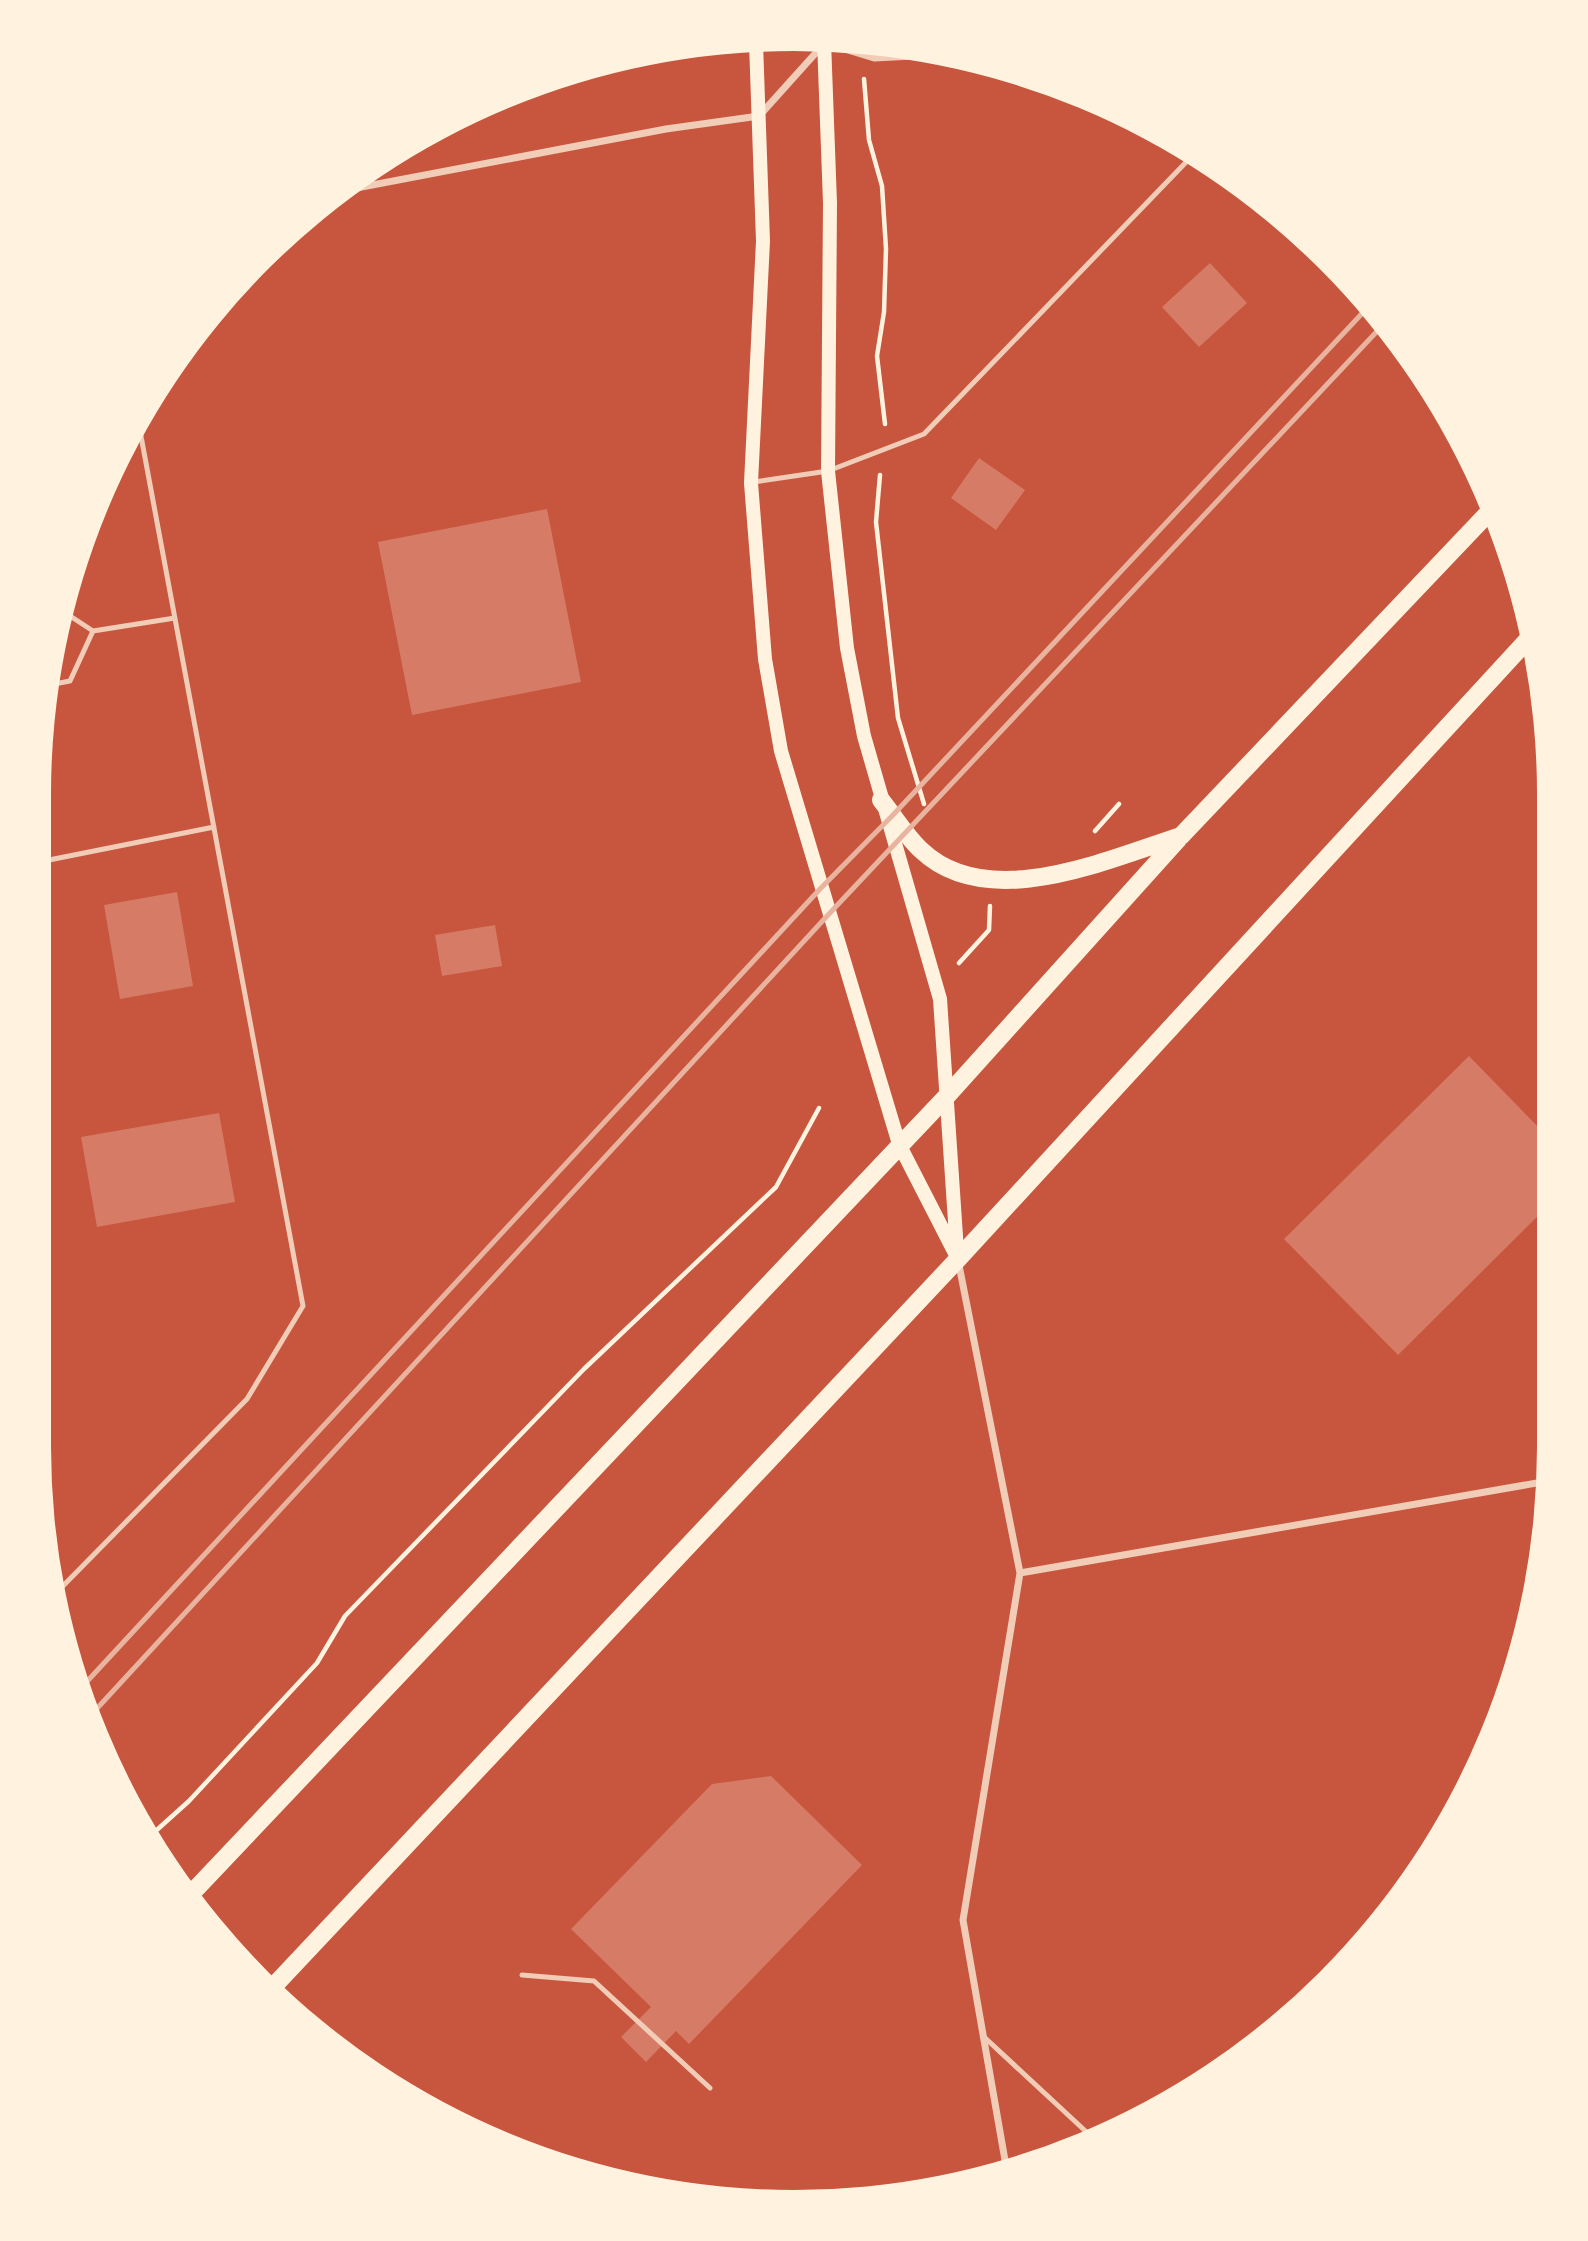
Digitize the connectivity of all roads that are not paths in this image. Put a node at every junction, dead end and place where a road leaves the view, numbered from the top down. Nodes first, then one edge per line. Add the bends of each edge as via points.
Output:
1 (814, 51) edge
2 (756, 52) edge
3 (822, 52) edge
4 (859, 54) edge
5 (892, 57) edge
6 (759, 116) junction
7 (1186, 163) edge
8 (374, 181) edge
9 (141, 438) edge
10 (828, 471) junction
11 (751, 483) junction
12 (1484, 517) edge
13 (73, 617) edge
14 (174, 618) junction
15 (93, 631) junction
16 (1522, 646) edge
17 (59, 683) edge
18 (881, 800) junction
19 (214, 827) junction
20 (1181, 836) junction
21 (51, 859) edge
22 (946, 1097) junction
23 (900, 1144) junction
24 (958, 1259) junction
25 (1536, 1483) edge
26 (1020, 1573) junction
27 (64, 1585) edge
28 (196, 1888) edge
29 (522, 1975) dead end
30 (278, 1982) edge
31 (983, 2036) junction
32 (710, 2088) dead end
33 (1085, 2131) edge
34 (1005, 2159) edge

1 - 6 street
2 - 6 main road
3 - 10 main road via 830,203
4 - 5 street
6 - 8 street
6 - 11 main road via 763,241
7 - 10 lane via 924,435
9 - 14 lane
10 - 11 lane
10 - 18 main road via 848,649 863,736
11 - 23 main road via 765,659 781,751
12 - 20 main road
13 - 15 lane
14 - 15 lane
14 - 19 lane
15 - 17 lane via 70,681
16 - 24 main road
18 - 20 main road via 922,851 955,871 993,880 1043,879
18 - 22 main road via 940,999
19 - 21 lane
19 - 27 lane via 303,1306 247,1399
20 - 22 main road
22 - 23 main road
22 - 24 main road
23 - 24 main road
23 - 28 main road
24 - 26 street
24 - 30 main road
25 - 26 street
26 - 31 street via 963,1920
29 - 32 lane via 594,1981
31 - 33 lane
31 - 34 street

